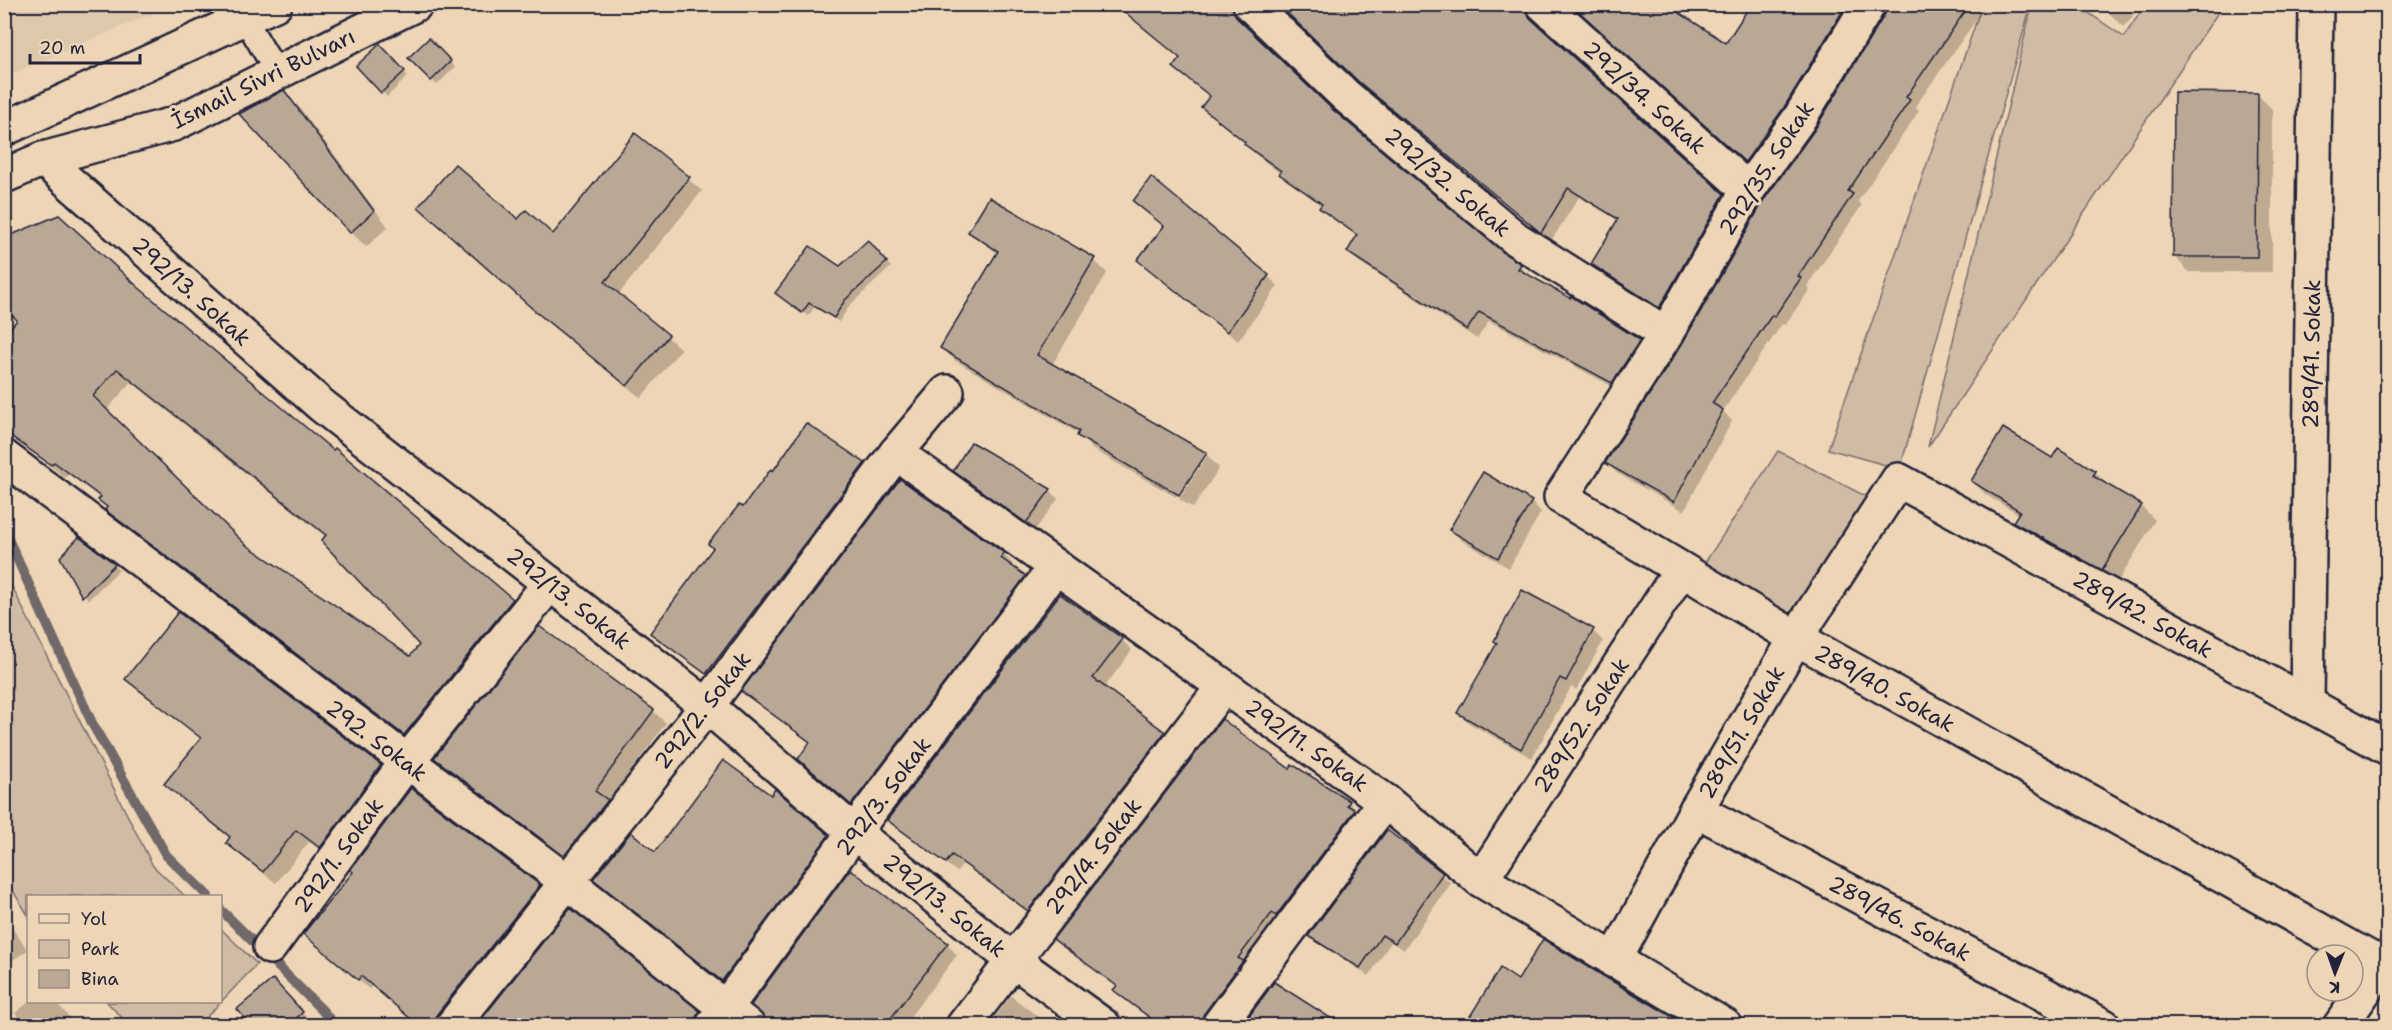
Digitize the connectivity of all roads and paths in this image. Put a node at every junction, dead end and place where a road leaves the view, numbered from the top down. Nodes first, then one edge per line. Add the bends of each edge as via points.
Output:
1 (275, 4) edge
2 (416, 4) edge
3 (1250, 4) edge
4 (1543, 4) edge
5 (1869, 4) edge
6 (2316, 4) edge
7 (241, 11) edge
8 (277, 73) junction
9 (4, 129) edge
10 (43, 159) junction
11 (4, 176) edge
12 (1748, 190) junction
13 (1666, 334) junction
14 (947, 392) dead end
15 (896, 453) junction
16 (4, 457) edge
17 (1898, 480) joint
18 (1055, 568) junction
19 (1681, 570) junction
20 (550, 583) junction
21 (1796, 638) junction
22 (1223, 687) junction
23 (2307, 704) junction
24 (707, 706) junction
25 (2388, 748) edge
26 (406, 763) junction
27 (1385, 801) junction
28 (1696, 810) junction
29 (854, 832) junction
30 (1481, 880) junction
31 (566, 881) junction
32 (270, 947) dead end
33 (1012, 960) junction
34 (1614, 961) junction
35 (2385, 961) edge
36 (729, 1019) edge
37 (452, 1026) edge
38 (963, 1026) edge
39 (1104, 1026) edge
40 (1218, 1026) edge
41 (1725, 1026) edge
42 (2104, 1026) edge
43 (2340, 1026) edge

1 - 7 street
2 - 8 street, İsmail Sivri Bulvarı
3 - 13 street, 292/32. Sokak via 1347,96 1516,239
4 - 12 street, 292/34. Sokak
5 - 12 street, 292/35. Sokak via 1799,119
6 - 23 street, 289/41. Sokak
7 - 8 lane
7 - 9 street
8 - 10 street, İsmail Sivri Bulvarı via 174,124
10 - 11 street, İsmail Sivri Bulvarı
10 - 20 street, 292/13. Sokak via 321,405
12 - 13 street, 292/35. Sokak
13 - 19 street, 289/40. Sokak via 1561,497
14 - 15 street, 292/2. Sokak
15 - 18 street, 292/11. Sokak
15 - 24 street, 292/2. Sokak
16 - 26 street, 292. Sokak
17 - 21 street, 289/51. Sokak
17 - 23 street, 289/42. Sokak
18 - 22 street, 292/11. Sokak
18 - 29 street, 292/3. Sokak
19 - 21 street, 289/40. Sokak
19 - 30 street, 289/52. Sokak
20 - 24 street, 292/13. Sokak
20 - 26 street, 292/1. Sokak
21 - 28 street, 289/51. Sokak
21 - 35 street, 289/40. Sokak
22 - 27 street, 292/11. Sokak
22 - 33 street, 292/4. Sokak
23 - 25 street, 289/42. Sokak
24 - 29 street, 292/13. Sokak
24 - 31 street, 292/2. Sokak
26 - 31 street, 292. Sokak
26 - 32 street, 292/1. Sokak
27 - 30 street, 292/11. Sokak
27 - 40 street
28 - 34 street, 289/51. Sokak
28 - 42 street, 289/46. Sokak
29 - 33 street, 292/13. Sokak
29 - 36 street, 292/3. Sokak
30 - 34 street, 292/11. Sokak
31 - 36 street, 292. Sokak
31 - 37 street, 292/2. Sokak
33 - 38 street, 292/4. Sokak
33 - 39 street, 292/13. Sokak
34 - 41 street, 292/11. Sokak
35 - 43 street

